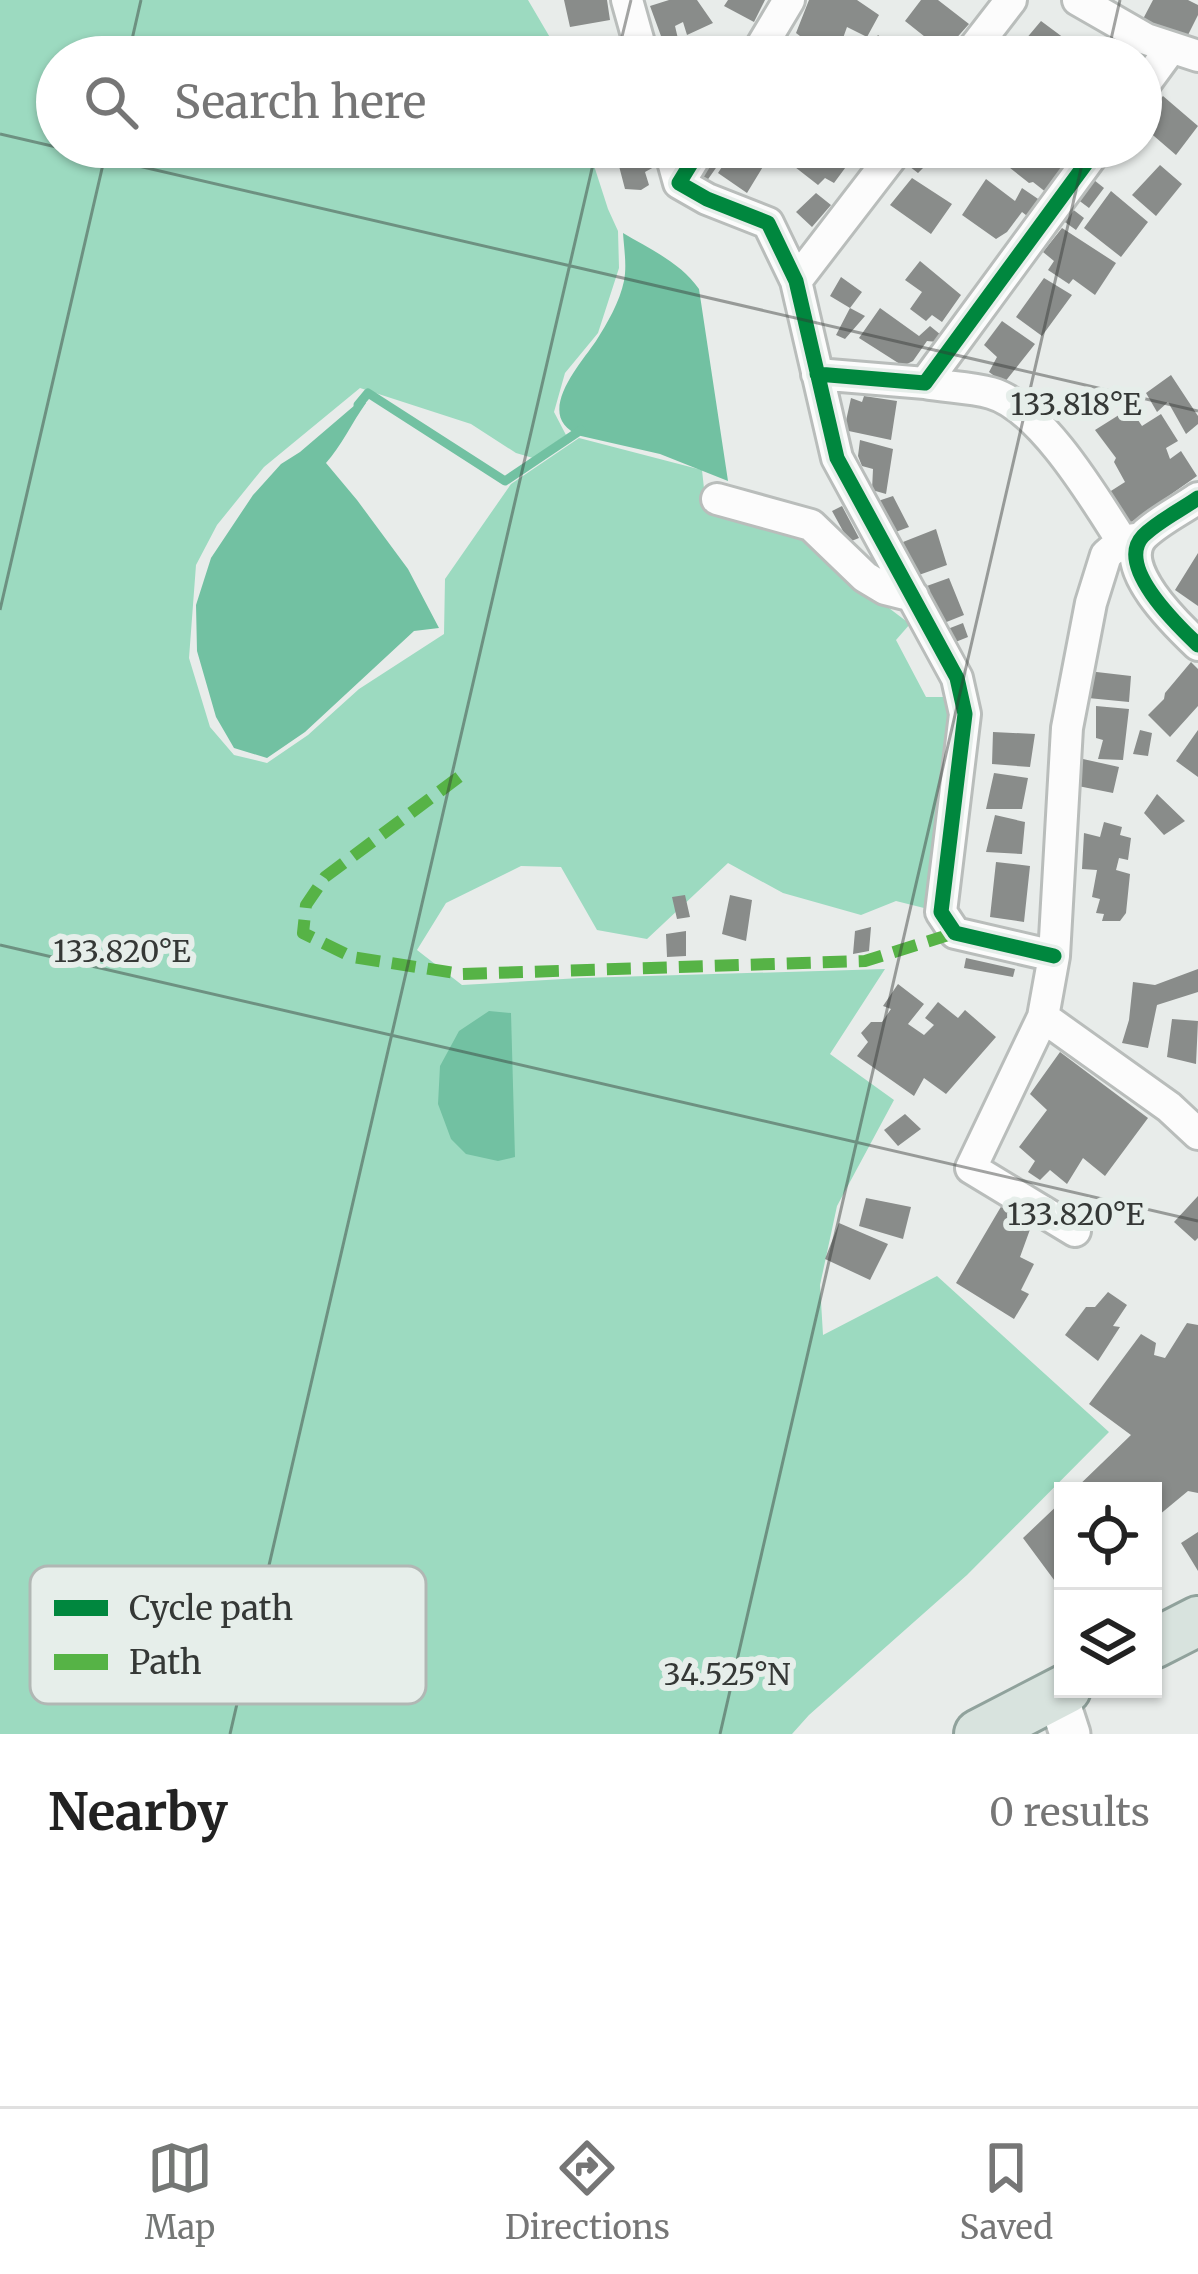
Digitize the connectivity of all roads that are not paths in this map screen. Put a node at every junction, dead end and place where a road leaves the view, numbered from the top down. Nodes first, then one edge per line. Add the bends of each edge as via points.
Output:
1 (627, 0) edge
2 (789, 0) edge
3 (1011, 0) edge
4 (1078, 0) edge
5 (637, 36) edge
6 (767, 36) edge
7 (983, 36) edge
8 (1141, 36) edge
9 (1185, 52) edge
10 (1162, 71) edge
11 (675, 168) edge
12 (688, 168) edge
13 (882, 168) edge
14 (1083, 168) edge
15 (679, 183) junction
16 (796, 281) junction
17 (818, 374) junction
18 (925, 382) junction
19 (1198, 498) edge
20 (717, 499) dead end
21 (1131, 540) junction
22 (913, 596) junction
23 (1198, 645) edge
24 (1054, 956) junction
25 (1043, 1017) junction
26 (1198, 1134) edge
27 (1075, 1231) dead end
28 (1198, 1621) edge
29 (1162, 1639) edge
30 (1065, 1706) edge
31 (979, 1734) edge

1 - 5 street
2 - 6 street
3 - 7 street
4 - 8 street
9 - 10 street
11 - 15 street
12 - 15 street
13 - 16 street
14 - 18 street
15 - 16 street via 768,223
16 - 17 street
17 - 18 street
17 - 22 street via 837,458
18 - 21 street via 993,394 1033,421
19 - 21 street
20 - 22 street via 811,525 865,577
21 - 23 street via 1138,572
21 - 24 street via 1106,555 1067,728
22 - 24 street via 957,678 965,714 941,912 955,933
24 - 25 street
25 - 26 street
25 - 27 street via 971,1168
28 - 29 main road
30 - 31 main road

